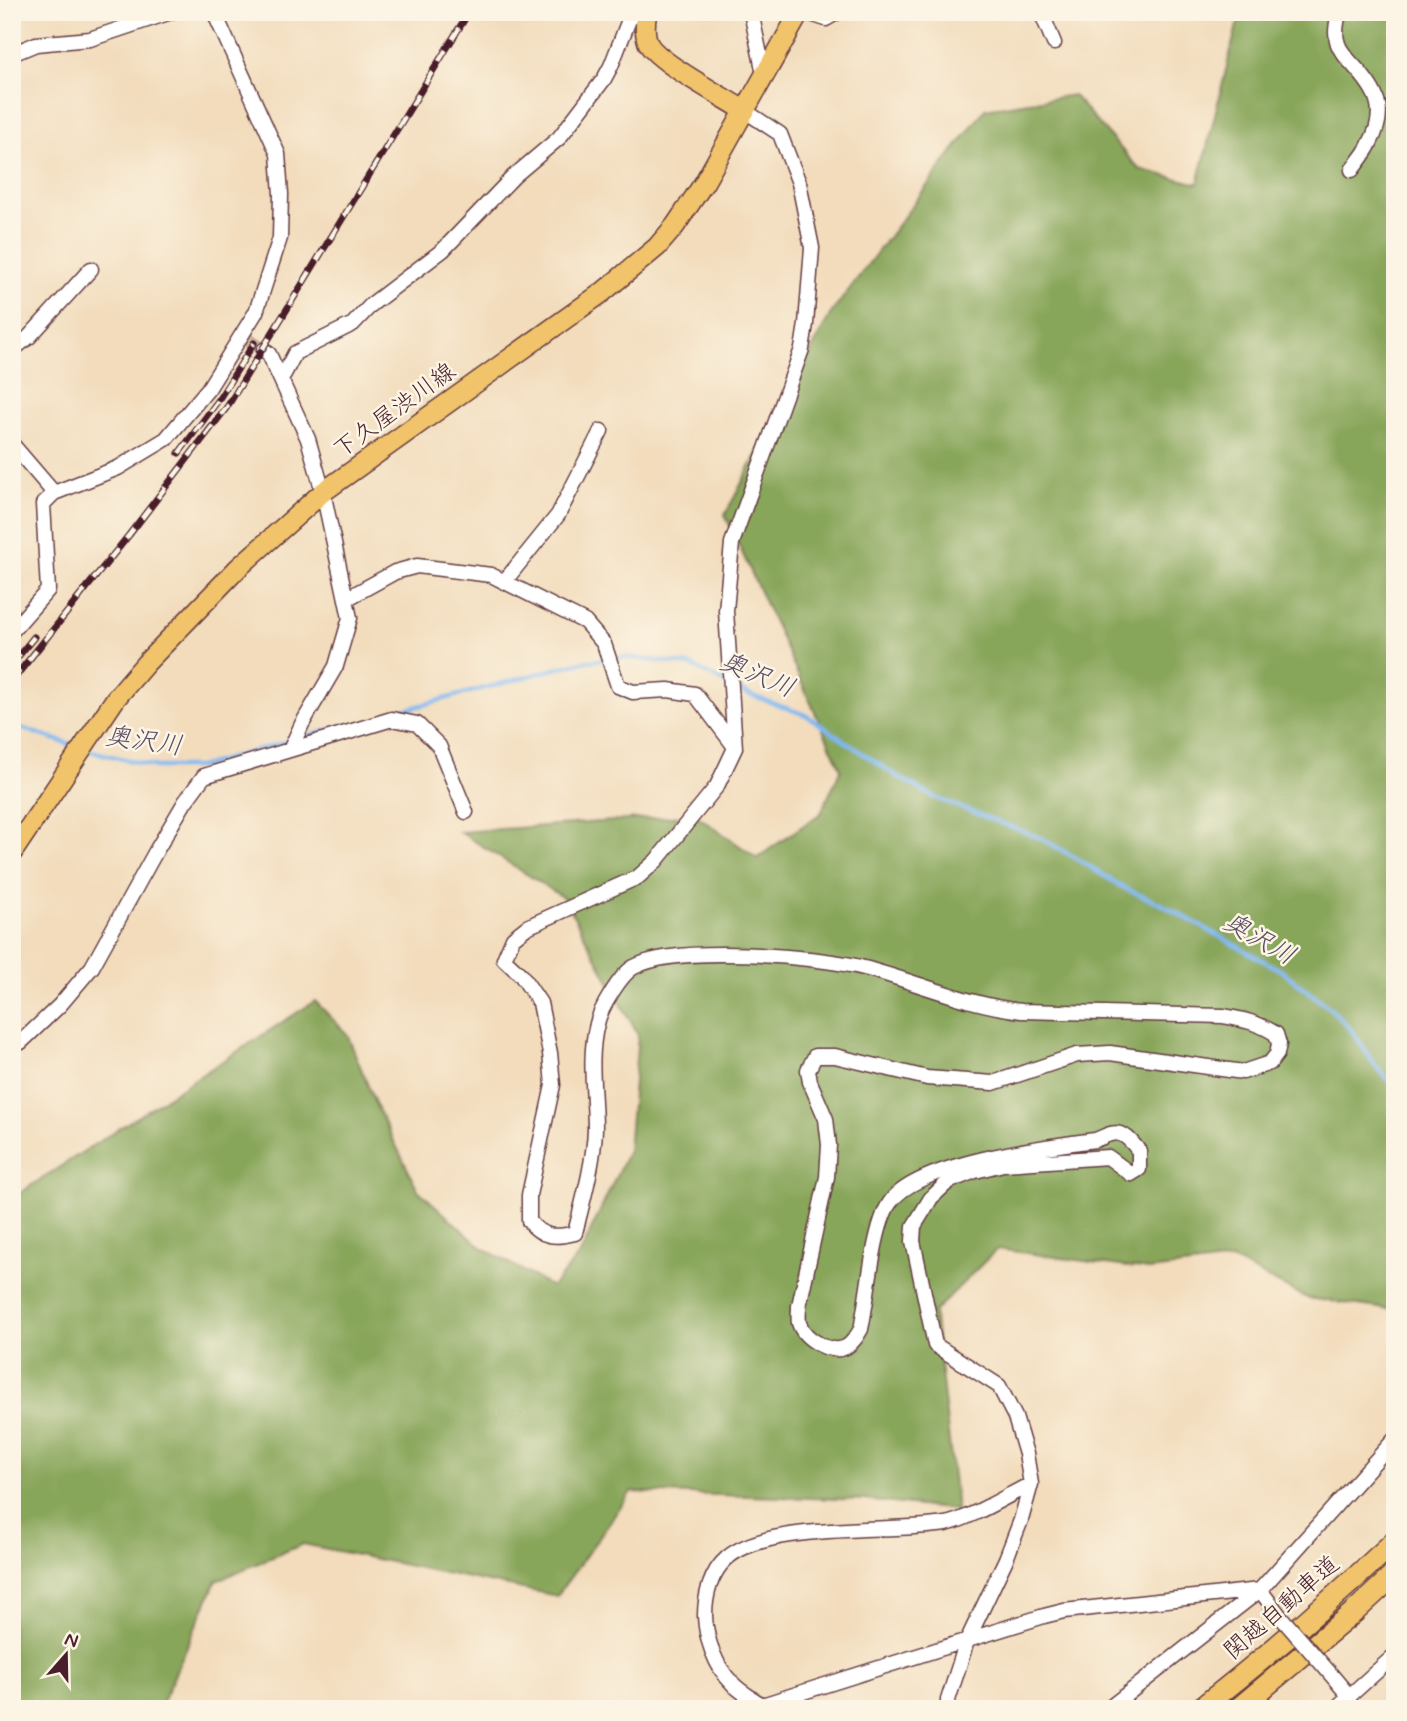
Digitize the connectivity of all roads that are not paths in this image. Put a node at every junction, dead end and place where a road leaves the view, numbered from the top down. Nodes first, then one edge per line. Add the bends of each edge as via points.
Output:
1 (171, 12) edge
2 (215, 12) edge
3 (632, 12) edge
4 (647, 12) edge
5 (751, 12) edge
6 (802, 12) edge
7 (838, 12) edge
8 (1041, 12) edge
9 (1339, 12) edge
10 (1054, 43) dead end
11 (12, 54) edge
12 (764, 74) junction
13 (745, 111) junction
14 (1352, 170) dead end
15 (92, 269) dead end
16 (12, 350) edge
17 (264, 351) tunnel mouth
18 (280, 377) junction
19 (601, 431) dead end
20 (12, 444) edge
21 (323, 492) junction
22 (54, 493) junction
23 (504, 582) junction
24 (346, 599) junction
25 (12, 631) edge
26 (291, 748) junction
27 (736, 748) junction
28 (466, 813) dead end
29 (12, 853) edge
30 (12, 1047) edge
31 (1395, 1439) edge
32 (1031, 1484) junction
33 (1395, 1541) edge
34 (1395, 1574) edge
35 (1260, 1590) junction
36 (967, 1641) junction
37 (1395, 1655) edge
38 (1350, 1697) junction
39 (766, 1707) edge
40 (747, 1709) edge
41 (948, 1709) edge
42 (1108, 1709) edge
43 (1200, 1709) edge
44 (1238, 1709) edge
45 (1335, 1709) edge

1 - 11 street via 90,39 36,44
2 - 22 street via 278,154 280,237 256,312 245,338 166,439 118,468
3 - 18 street via 607,73 559,138 514,176 443,250 372,304 354,324 295,353
4 - 13 main road via 649,44 662,58
5 - 12 street
6 - 7 street via 826,19
6 - 12 main road, 下久屋渋川線
8 - 10 street
9 - 14 street via 1337,42 1373,87 1378,102 1378,121 1370,144
12 - 13 main road, 下久屋渋川線
13 - 21 main road, 下久屋渋川線 via 675,226 637,266
13 - 27 street via 780,134 799,183 812,248 802,349 733,543 726,611
15 - 16 street
17 - 18 street
18 - 21 street via 308,439
19 - 23 street via 558,515
20 - 22 street
21 - 24 street
21 - 29 main road, 下久屋渋川線 via 238,568 146,663 116,698
22 - 25 street via 43,504 48,590
23 - 24 street via 491,575 417,566
23 - 27 street via 585,622 604,644 618,686 633,692 695,694
24 - 26 street via 350,618 342,651
26 - 28 street via 392,719 417,724 439,746
26 - 30 street via 204,776 156,851 93,967 60,1005
27 - 32 street via 717,786 656,861 638,877 527,927 513,938 504,959 540,1003 550,1054 553,1085 529,1195 529,1221 535,1228 556,1237 575,1233 595,1132 593,1045 597,1022 605,1001 632,968 668,956 792,957 860,967 992,1007 1223,1016 1276,1034 1277,1054 1270,1063 1243,1072 1110,1053 1077,1055 993,1083 927,1078 835,1056 815,1056 808,1070 826,1119 829,1144 827,1177 799,1322 816,1343 835,1349 845,1348 860,1329 889,1204 916,1182 981,1159 1109,1134 1119,1133 1139,1152 1139,1169 1131,1174 1108,1157 1003,1164 975,1171 948,1182 931,1198 914,1226 913,1241 935,1345 999,1386 1015,1417
31 - 35 street
32 - 36 street via 1006,1559
32 - 39 street via 947,1524 797,1535 754,1543 727,1557 714,1572 705,1602 706,1628 717,1664 732,1684
33 - 43 highway, 関越自動車道
34 - 44 highway, 関越自動車道
35 - 36 street via 1064,1611
35 - 38 street, bridge
35 - 42 street
36 - 39 street
36 - 41 street
37 - 38 street
38 - 45 street
39 - 40 street

